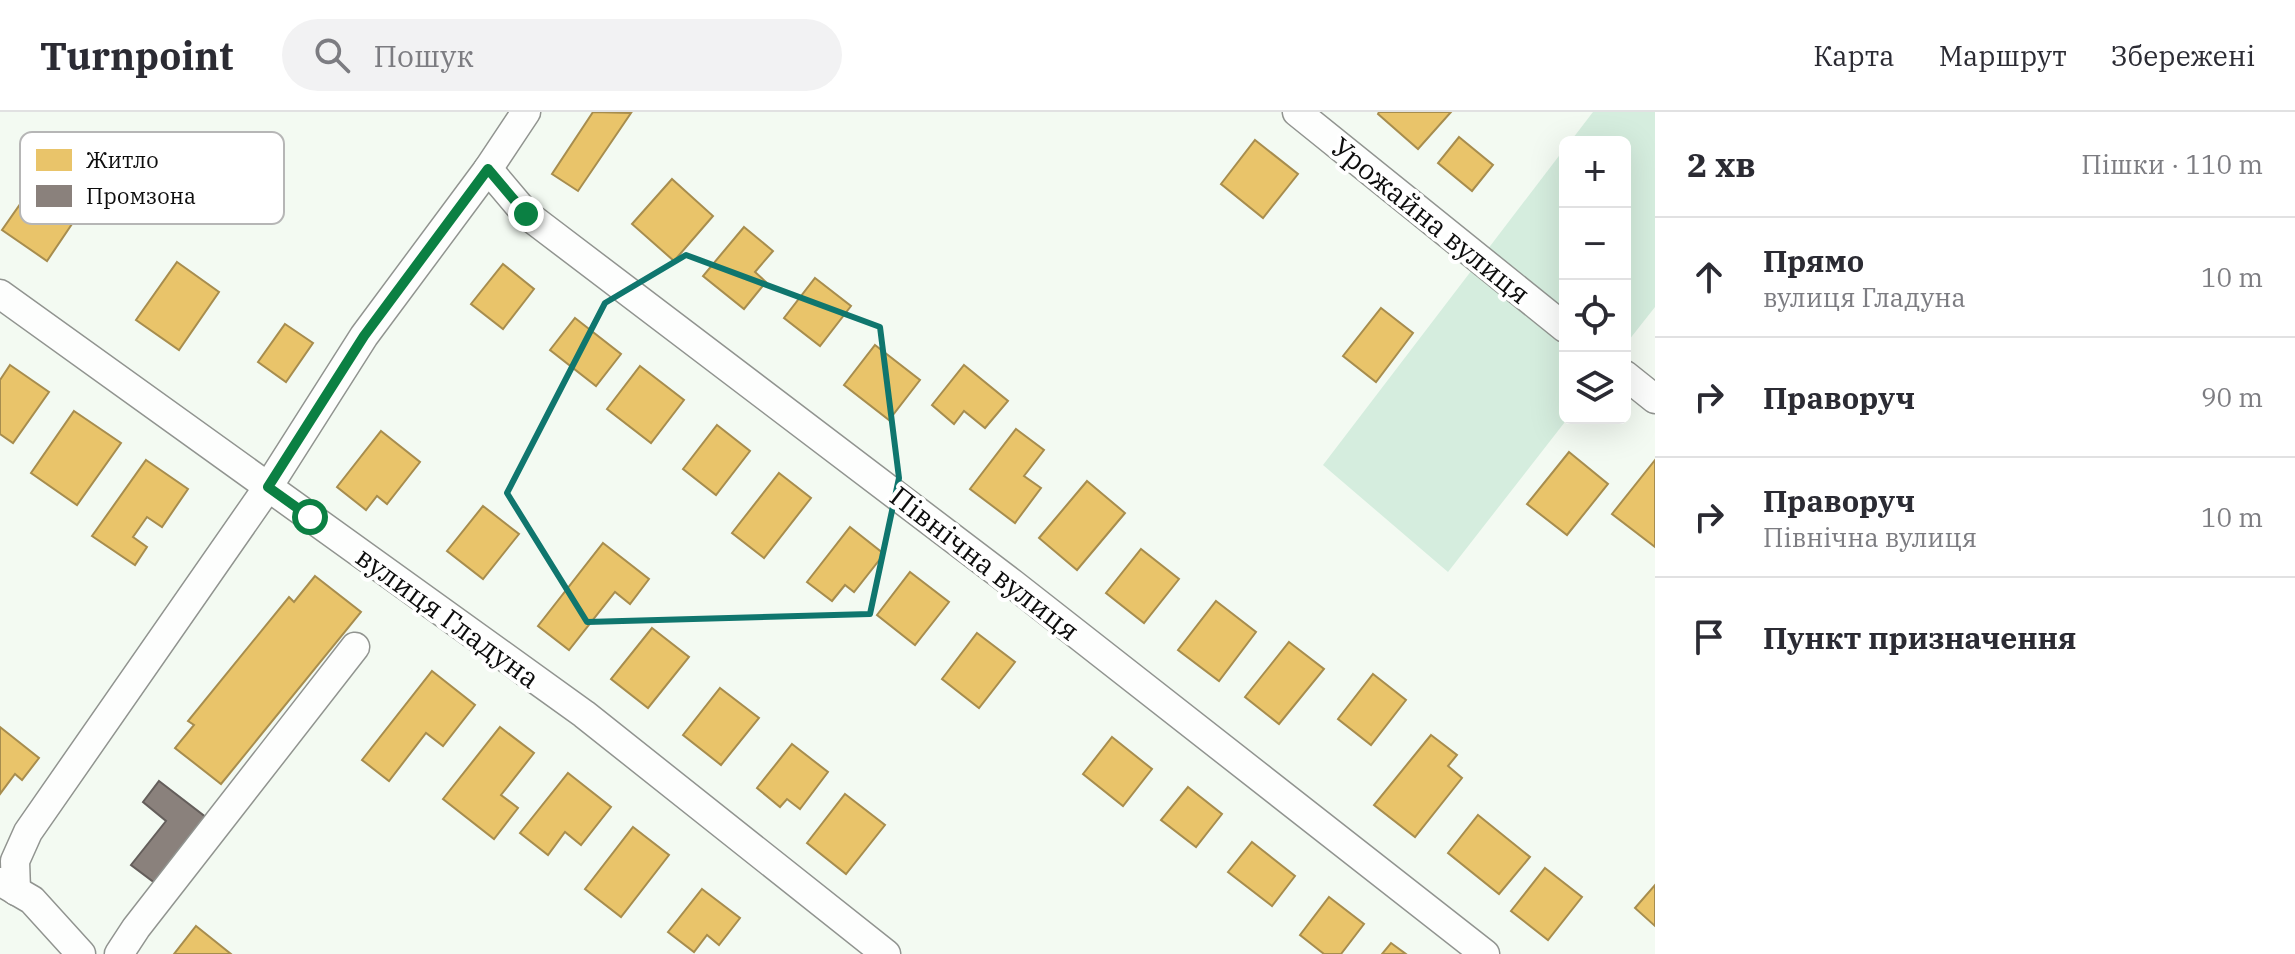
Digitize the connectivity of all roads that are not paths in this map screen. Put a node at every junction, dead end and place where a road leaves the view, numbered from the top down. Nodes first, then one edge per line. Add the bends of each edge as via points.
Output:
1 (526, 112) edge
2 (1297, 112) edge
3 (488, 169) junction
4 (0, 294) edge
5 (1559, 323) edge
6 (1631, 380) edge
7 (1655, 399) edge
8 (268, 487) junction
9 (355, 647) dead end
10 (8, 886) edge
11 (81, 954) edge
12 (119, 954) edge
13 (886, 954) edge
14 (1485, 954) edge

1 - 3 street
2 - 5 street, Урожайна вулиця
3 - 8 street via 364,336
3 - 14 street, Північна вулиця via 526,214 1026,593
4 - 8 street, вулиця Гладуна
6 - 7 street
8 - 10 street via 28,832
8 - 13 street, вулиця Гладуна via 584,714
9 - 12 street
10 - 11 street via 32,900

